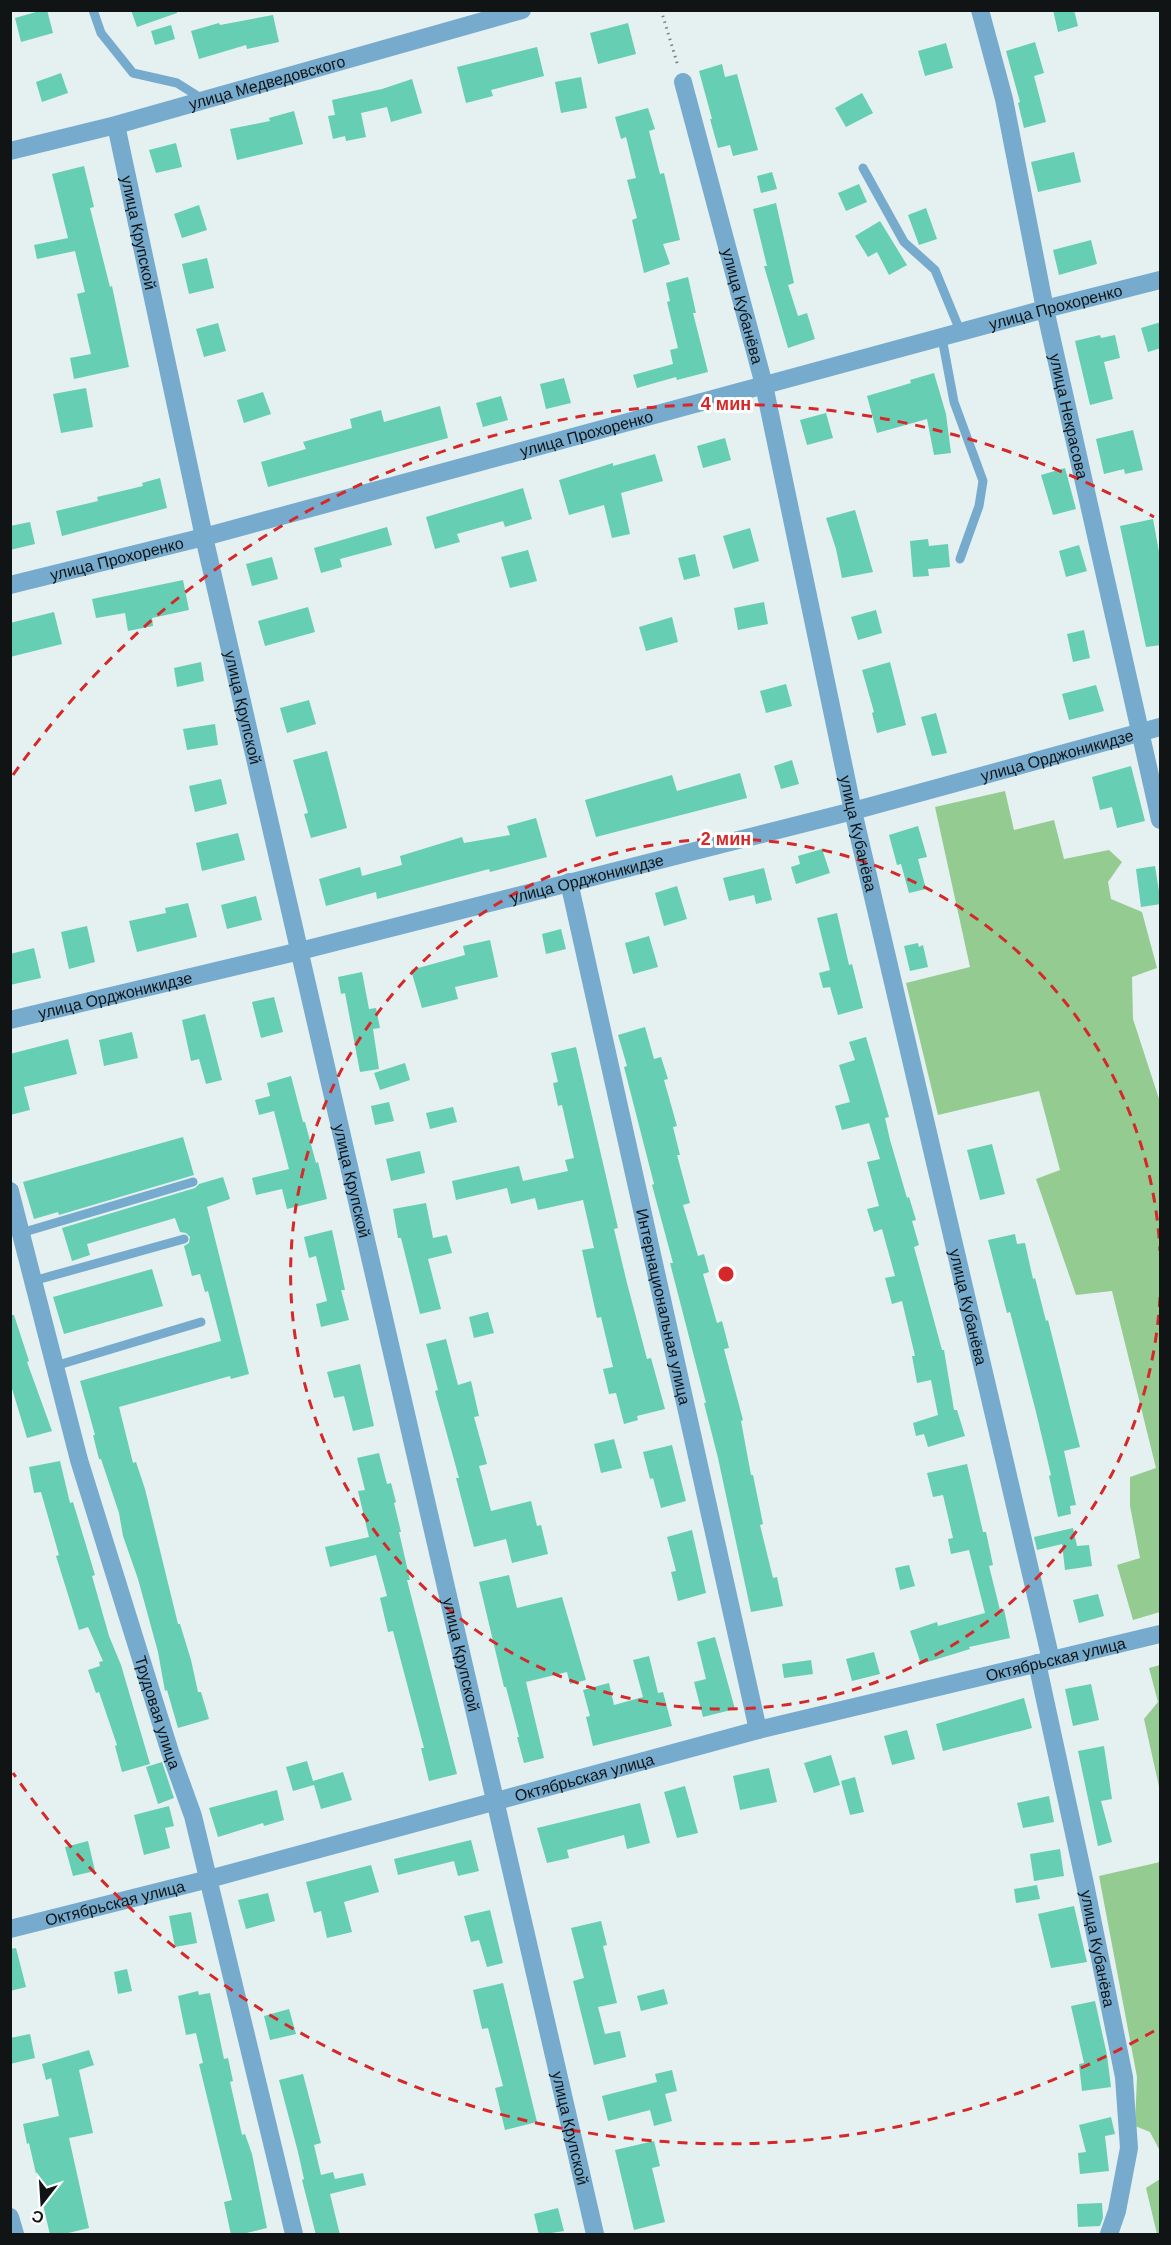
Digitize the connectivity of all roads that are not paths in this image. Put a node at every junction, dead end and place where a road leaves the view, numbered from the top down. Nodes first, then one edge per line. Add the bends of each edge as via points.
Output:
1 (93, 10) edge
2 (522, 10) edge
3 (980, 10) edge
4 (683, 82) road end
5 (204, 100) junction
6 (116, 125) junction
7 (10, 151) edge
8 (863, 168) dead end
9 (1161, 280) edge
10 (1045, 309) junction
11 (961, 333) junction
12 (942, 338) junction
13 (764, 385) junction
14 (204, 537) junction
15 (960, 560) dead end
16 (10, 585) edge
17 (1161, 727) edge
18 (1142, 731) junction
19 (853, 812) junction
20 (1161, 820) edge
21 (569, 882) junction
22 (300, 951) junction
23 (10, 1020) edge
24 (193, 1182) dead end
25 (10, 1191) edge
26 (21, 1233) junction
27 (184, 1239) dead end
28 (33, 1281) junction
29 (201, 1322) dead end
30 (55, 1366) junction
31 (1161, 1634) edge
32 (1044, 1662) junction
33 (758, 1730) junction
34 (495, 1801) junction
35 (209, 1879) junction
36 (10, 1929) edge
37 (10, 2217) edge
38 (15, 2235) edge
39 (294, 2235) edge
40 (595, 2235) edge
41 (1109, 2235) edge

1 - 5 lane via 101,33 133,73 177,83
2 - 5 street, улица Медведовского
3 - 10 street, улица Некрасова via 1004,99
4 - 13 street, улица Кубанёва
5 - 6 street, улица Медведовского
6 - 7 street, улица Медведовского
6 - 14 street, улица Крупской
8 - 11 lane via 904,242 935,270
9 - 10 street, улица Прохоренко
10 - 11 street, улица Прохоренко
10 - 18 street, улица Некрасова
11 - 12 street, улица Прохоренко
12 - 13 street, улица Прохоренко
12 - 15 lane via 954,402 983,481 979,506
13 - 14 street, улица Прохоренко
13 - 19 street, улица Кубанёва
14 - 16 street, улица Прохоренко
14 - 22 street, улица Крупской
17 - 18 street, улица Орджоникидзе
18 - 19 street, улица Орджоникидзе
18 - 20 street, улица Некрасова
19 - 21 street, улица Орджоникидзе
19 - 32 street, улица Кубанёва
21 - 22 street, улица Орджоникидзе
21 - 33 street, Интернациональная улица
22 - 23 street, улица Орджоникидзе
22 - 34 street, улица Крупской
24 - 26 lane
25 - 26 street, Трудовая улица
26 - 28 street, Трудовая улица
27 - 28 lane
28 - 30 street, Трудовая улица
29 - 30 lane
30 - 35 street, Трудовая улица via 79,1460 193,1816
31 - 32 street, Октябрьская улица
32 - 33 street, Октябрьская улица
32 - 41 street, улица Кубанёва via 1124,2077 1129,2148
33 - 34 street, Октябрьская улица
34 - 35 street, Октябрьская улица
34 - 40 street, улица Крупской
35 - 36 street, Октябрьская улица
35 - 39 street, Трудовая улица
37 - 38 street

